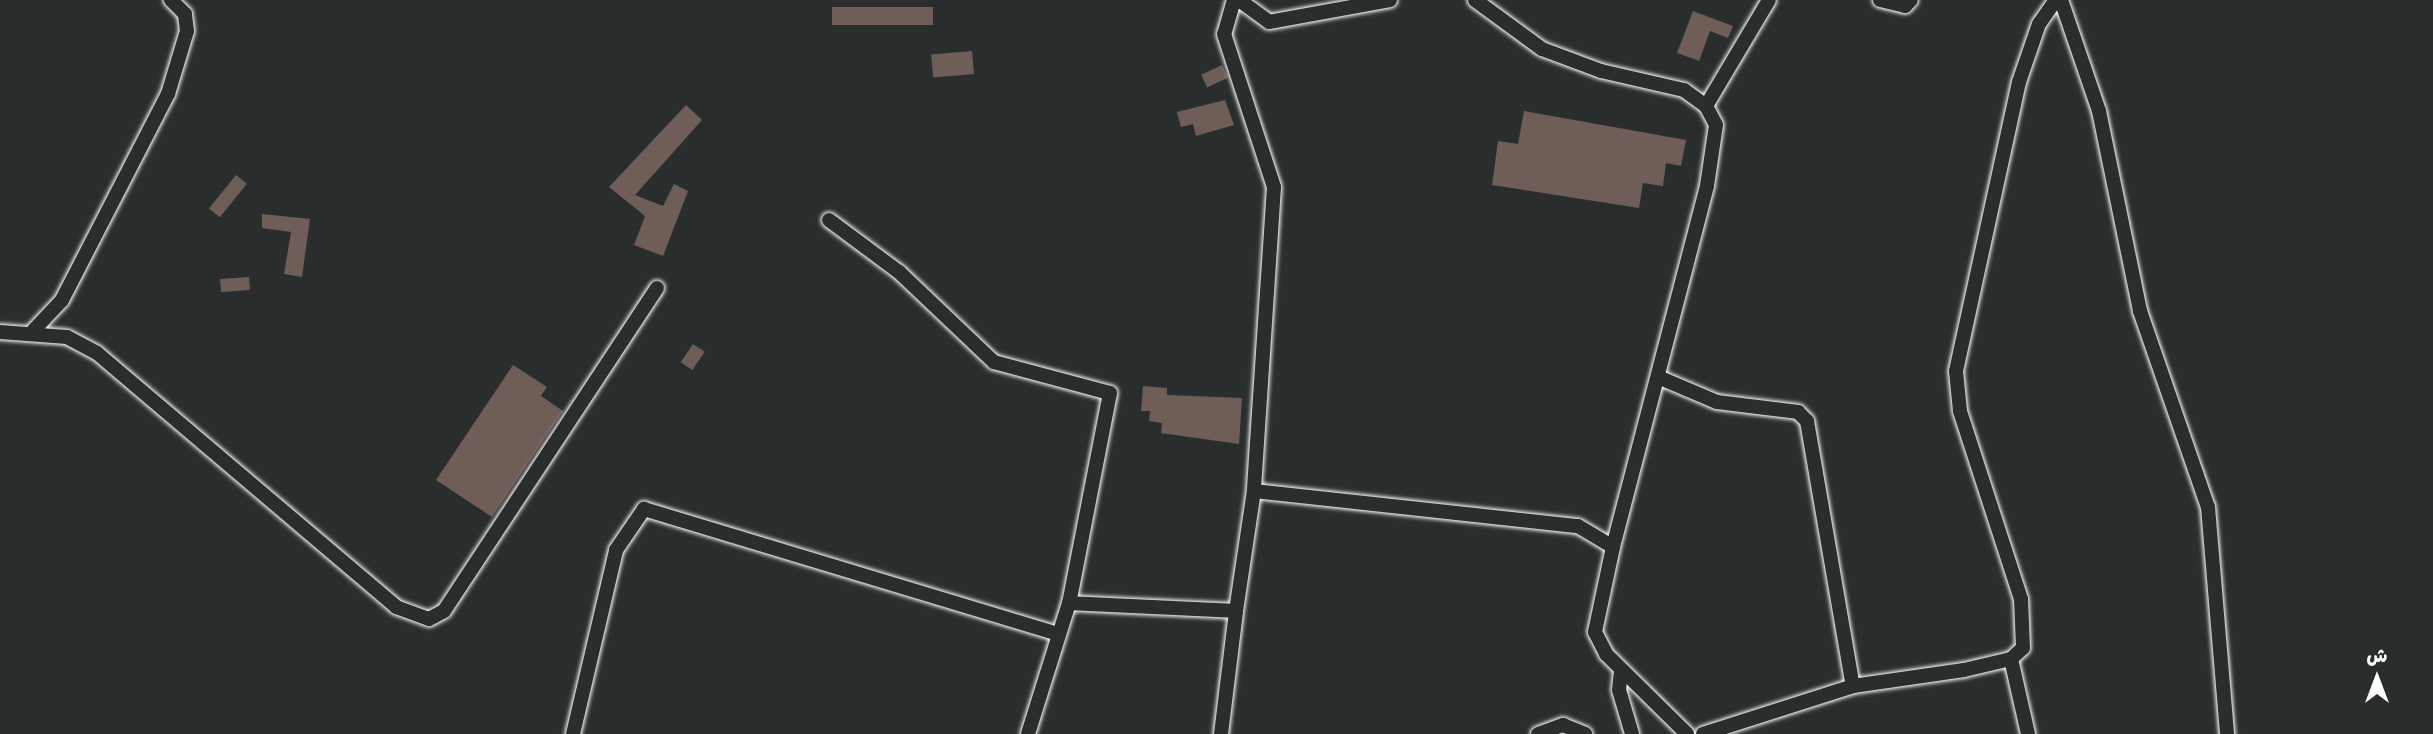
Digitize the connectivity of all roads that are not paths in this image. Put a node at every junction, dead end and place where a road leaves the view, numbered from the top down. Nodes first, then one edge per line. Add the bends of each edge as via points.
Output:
1 (171, 0) edge
2 (1237, 0) edge
3 (1390, 0) edge
4 (1475, 0) edge
5 (1769, 0) edge
6 (1880, 0) edge
7 (1911, 0) edge
8 (2059, 0) edge
9 (1706, 106) junction
10 (829, 220) dead end
11 (657, 288) dead end
12 (0, 332) edge
13 (32, 332) junction
14 (1658, 377) junction
15 (1254, 491) junction
16 (1613, 547) junction
17 (1069, 603) junction
18 (1236, 611) junction
19 (1058, 634) junction
20 (2011, 659) junction
21 (1621, 671) junction
22 (1853, 685) junction
23 (573, 734) edge
24 (1028, 734) edge
25 (1221, 734) edge
26 (1538, 734) edge
27 (1585, 734) edge
28 (1632, 734) edge
29 (1687, 734) edge
30 (1703, 734) edge
31 (2028, 734) edge
32 (2227, 734) edge

1 - 13 street via 185,14 187,32 168,94 62,300
2 - 3 street via 1269,22
2 - 15 street via 1224,34 1274,187
4 - 9 street via 1542,49 1684,90
5 - 9 street
6 - 7 street via 1905,6
8 - 20 street via 2039,24 2019,82 1956,371 1960,411 2021,599 2023,648
8 - 32 street via 2099,111 2140,311 2208,508
9 - 14 street via 1716,125 1716,146
10 - 17 street via 899,272 994,362 1110,393
11 - 13 street via 443,611 429,619 396,607 97,353 67,337
12 - 13 street
14 - 16 street
14 - 22 street via 1717,402 1798,412 1807,421
15 - 16 street via 1578,526
15 - 18 street
16 - 21 street via 1595,632
17 - 18 street
17 - 19 street
18 - 25 street
19 - 23 street via 644,509 617,550
19 - 24 street
20 - 22 street
20 - 31 street
21 - 28 street via 1619,690
21 - 29 street
22 - 30 street
26 - 27 street via 1563,725

